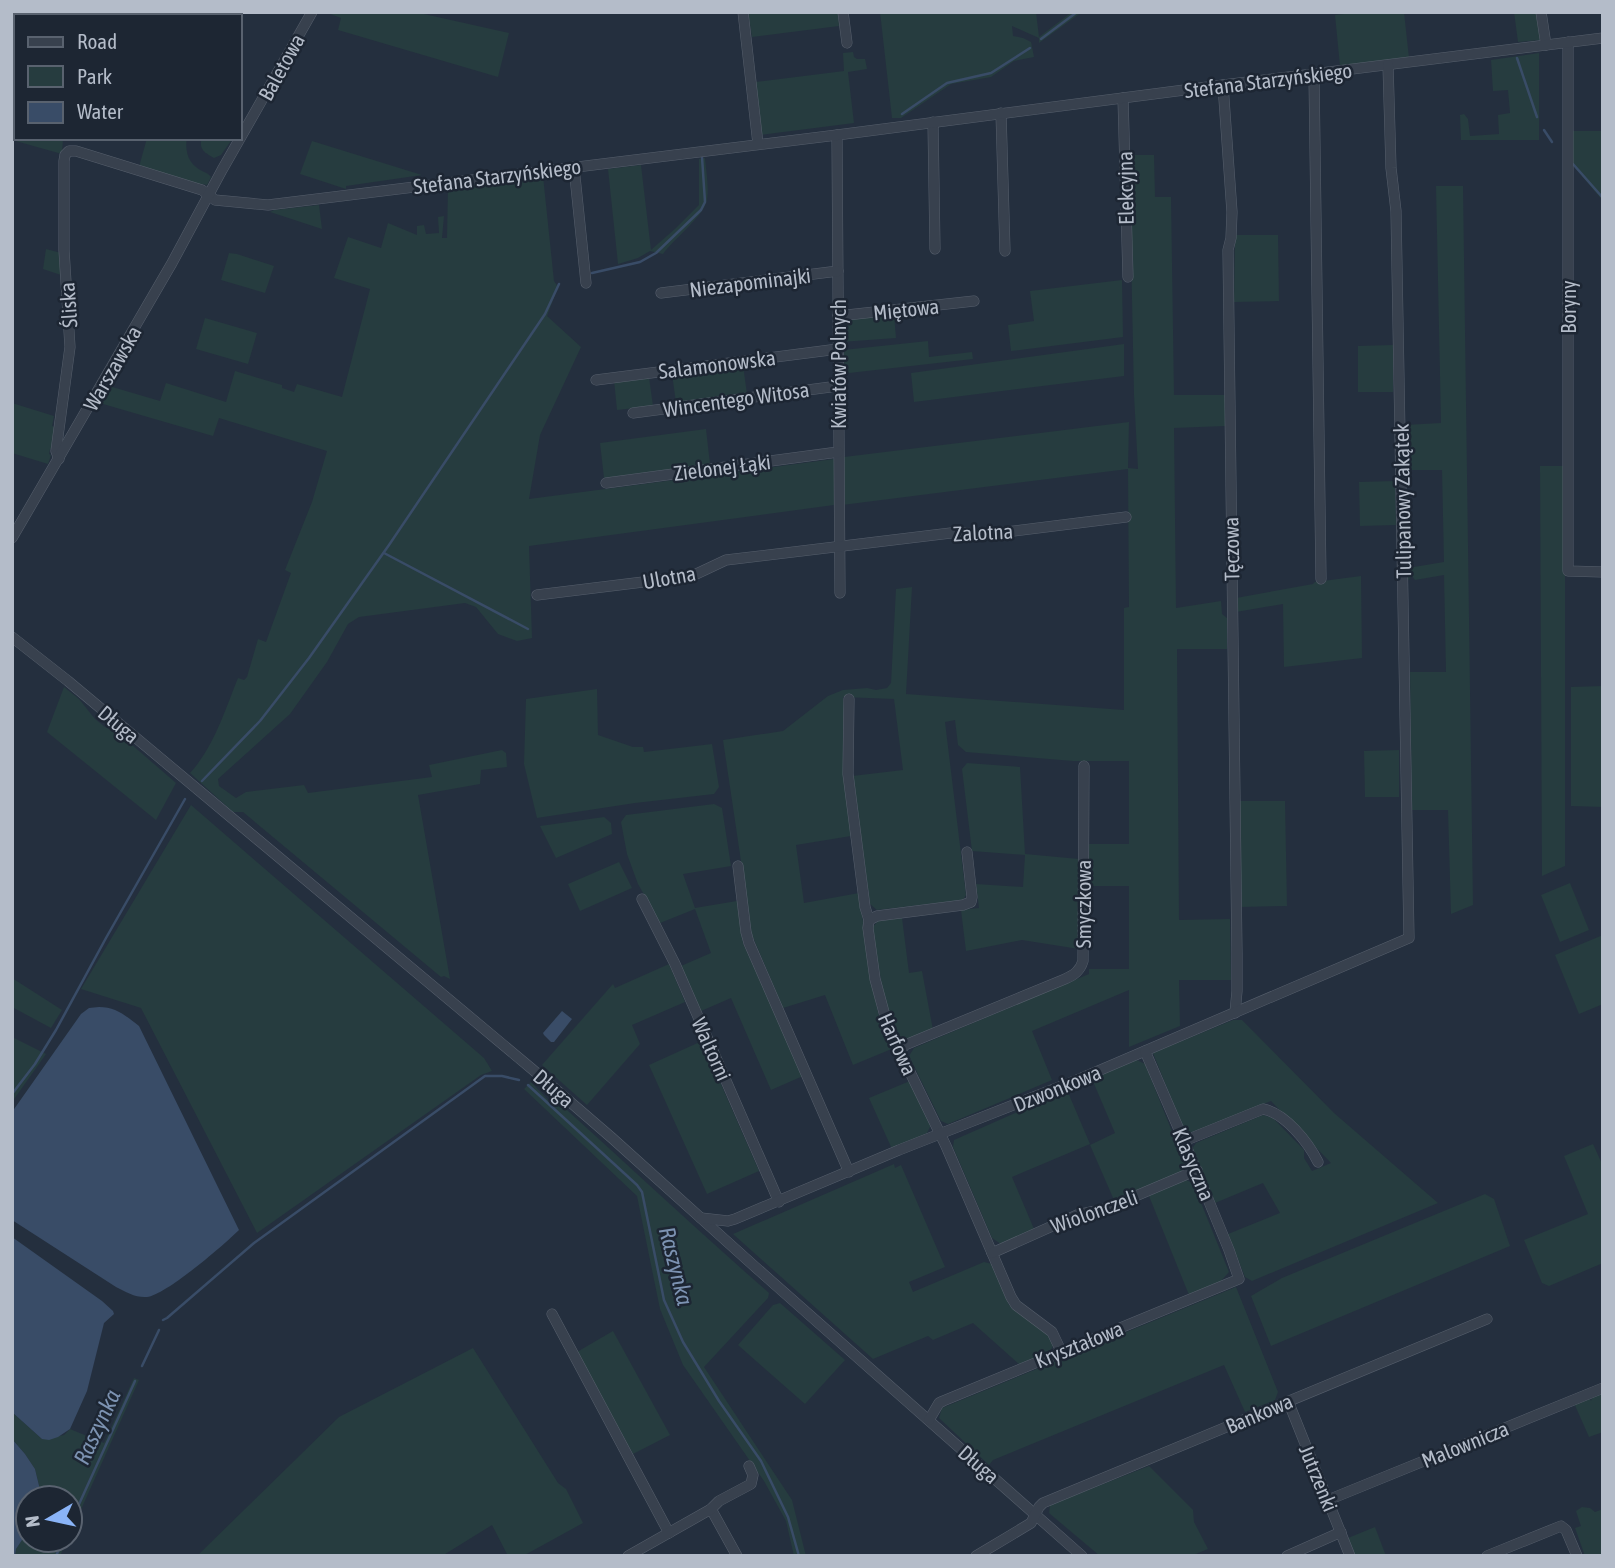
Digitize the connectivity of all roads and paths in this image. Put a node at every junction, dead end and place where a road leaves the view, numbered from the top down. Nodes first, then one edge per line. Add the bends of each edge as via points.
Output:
1 (312, 12) edge
2 (743, 12) edge
3 (843, 12) edge
4 (1541, 12) edge
5 (1603, 38) edge
6 (847, 43) dead end
7 (1568, 43) junction
8 (1546, 46) junction
9 (1388, 65) junction
10 (1314, 75) junction
11 (1223, 85) junction
12 (1123, 98) junction
13 (1001, 113) junction
14 (933, 122) junction
15 (837, 135) junction
16 (242, 136) edge
17 (240, 140) edge
18 (758, 144) junction
19 (69, 151) joint
20 (574, 167) junction
21 (209, 195) junction
22 (935, 249) dead end
23 (1005, 251) dead end
24 (838, 271) junction
25 (1128, 277) dead end
26 (586, 283) dead end
27 (661, 293) dead end
28 (974, 301) dead end
29 (838, 316) junction
30 (838, 349) junction
31 (596, 380) dead end
32 (838, 386) junction
33 (633, 413) dead end
34 (838, 452) junction
35 (59, 460) junction
36 (606, 482) dead end
37 (1126, 517) dead end
38 (12, 538) edge
39 (839, 545) junction
40 (1603, 572) edge
41 (1321, 579) dead end
42 (840, 593) dead end
43 (537, 596) dead end
44 (12, 636) edge
45 (849, 699) dead end
46 (1083, 766) dead end
47 (967, 852) dead end
48 (737, 866) dead end
49 (642, 899) dead end
50 (869, 920) junction
51 (1409, 938) joint
52 (1235, 1013) junction
53 (1145, 1051) junction
54 (900, 1052) junction
55 (940, 1134) junction
56 (1184, 1141) junction
57 (1318, 1161) dead end
58 (1196, 1170) junction
59 (849, 1172) junction
60 (779, 1202) junction
61 (701, 1219) junction
62 (992, 1253) junction
63 (1239, 1279) joint
64 (552, 1314) dead end
65 (1487, 1319) dead end
66 (1061, 1351) junction
67 (1603, 1388) edge
68 (1289, 1401) junction
69 (929, 1420) junction
70 (749, 1466) dead end
71 (1328, 1500) junction
72 (710, 1509) junction
73 (1036, 1514) junction
74 (1341, 1532) junction
75 (669, 1533) junction
76 (628, 1556) edge
77 (737, 1556) edge
78 (976, 1556) edge
79 (1082, 1556) edge
80 (1287, 1556) edge
81 (1350, 1556) edge
82 (1487, 1556) edge
83 (1577, 1556) edge

1 - 16 street, Baletowa
2 - 18 street
3 - 6 street
4 - 8 street
5 - 7 street, Stefana Starzyńskiego
7 - 8 street, Stefana Starzyńskiego
7 - 40 street, Boryny via 1567,571
8 - 9 street, Stefana Starzyńskiego
9 - 10 street, Stefana Starzyńskiego
9 - 51 street, Tulipanowy Zakątek via 1396,225
10 - 11 street, Stefana Starzyńskiego
10 - 41 street
11 - 12 street, Stefana Starzyńskiego
11 - 52 street, Tęczowa via 1231,212
12 - 13 street, Stefana Starzyńskiego
12 - 25 street, Elekcyjna
13 - 14 street, Stefana Starzyńskiego
13 - 23 street
14 - 15 street, Stefana Starzyńskiego
14 - 22 street
15 - 18 street, Stefana Starzyńskiego
15 - 24 street, Kwiatów Polnych
17 - 21 street, Baletowa
18 - 20 street, Stefana Starzyńskiego
19 - 21 street, Stefana Starzyńskiego
19 - 35 street, Śliska via 64,161 63,202 70,347 56,451
20 - 21 street, Stefana Starzyńskiego via 268,205 215,200
20 - 26 street
21 - 35 street, Warszawska
24 - 27 street, Niezapominajki
24 - 29 street, Kwiatów Polnych
28 - 29 street, Miętowa
29 - 30 street, Kwiatów Polnych
30 - 31 street, Salamonowska
30 - 32 street, Kwiatów Polnych
32 - 33 street, Wincentego Witosa
32 - 34 street, Kwiatów Polnych
34 - 36 street, Zielonej Łąki
34 - 39 street, Kwiatów Polnych
35 - 38 street, Warszawska
37 - 39 street, Zalotna via 982,535 959,532
39 - 42 street, Kwiatów Polnych
39 - 43 street, Ulotna via 726,560 692,576
44 - 61 street, Długa via 532,1069
45 - 50 street, Harfowa via 848,774
46 - 54 street, Smyczkowa via 1080,969 905,1045
47 - 50 street via 971,902
48 - 59 street via 749,943
49 - 60 street, Waltorni
50 - 54 street, Harfowa via 881,1003
51 - 52 street, Dzwonkowa
52 - 53 street, Dzwonkowa
53 - 55 street, Dzwonkowa
53 - 56 street, Klasyczna
54 - 55 street, Harfowa
55 - 59 street, Dzwonkowa
55 - 62 street, Harfowa
56 - 57 street via 1263,1109 1272,1110 1286,1120
56 - 58 street, Klasyczna
58 - 62 street, Wiolonczeli
58 - 63 street, Klasyczna
59 - 60 street, Dzwonkowa
60 - 61 street, Dzwonkowa via 728,1221
61 - 69 street, Długa
62 - 66 street, Harfowa via 1014,1302 1052,1332
63 - 66 street, Kryształowa
64 - 75 street
65 - 68 street, Bankowa
66 - 69 street, Kryształowa via 939,1403
67 - 71 street, Malownicza
68 - 71 street, Jutrzenki
68 - 73 street, Bankowa via 1043,1503
69 - 73 street, Długa
70 - 72 street via 751,1484
71 - 74 street, Jutrzenki
72 - 75 street
72 - 77 street
73 - 78 street, Bankowa via 1031,1523
73 - 79 street, Długa
74 - 80 street
74 - 81 street, Jutrzenki
75 - 76 street
82 - 83 street via 1557,1526 1566,1530

